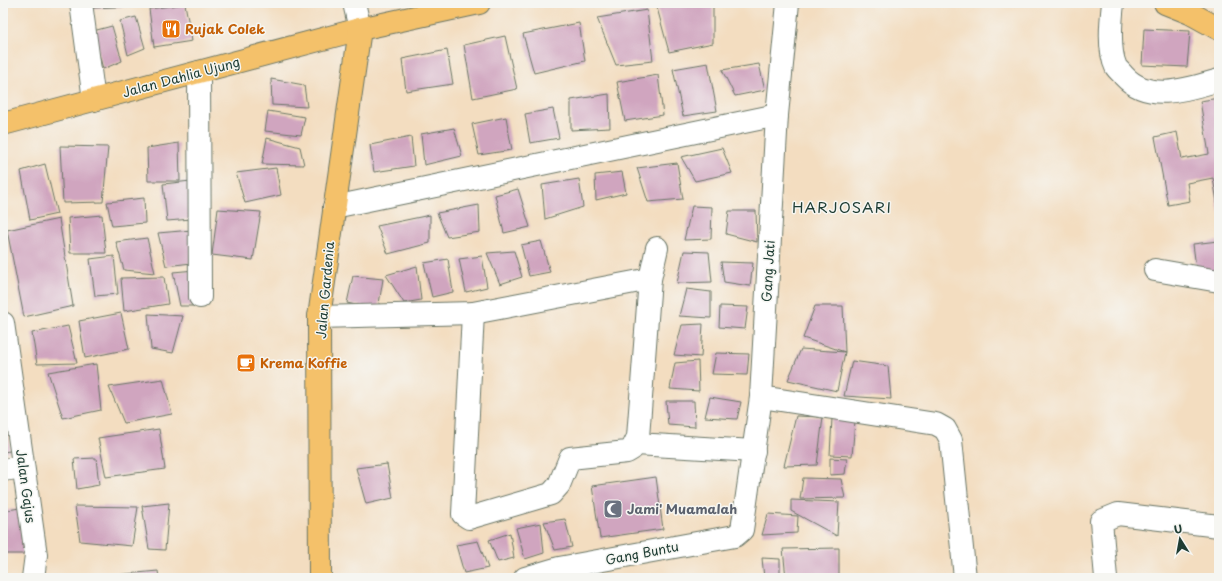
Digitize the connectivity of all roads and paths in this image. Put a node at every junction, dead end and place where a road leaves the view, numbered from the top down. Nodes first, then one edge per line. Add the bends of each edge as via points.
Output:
1 (81, 3) edge
2 (354, 3) edge
3 (479, 3) edge
4 (788, 3) edge
5 (1113, 3) edge
6 (1165, 3) edge
7 (360, 29) junction
8 (1219, 29) edge
9 (199, 72) junction
10 (1219, 80) edge
11 (94, 100) junction
12 (777, 115) junction
13 (3, 124) edge
14 (334, 207) junction
15 (657, 248) dead end
16 (1154, 270) dead end
17 (650, 279) junction
18 (1219, 281) edge
19 (200, 297) dead end
20 (473, 313) junction
21 (319, 317) junction
22 (3, 322) edge
23 (761, 397) junction
24 (636, 444) junction
25 (754, 451) junction
26 (13, 468) edge
27 (1219, 526) edge
28 (736, 536) joint
29 (33, 578) edge
30 (320, 578) edge
31 (525, 578) edge
32 (965, 578) edge
33 (1106, 578) edge

1 - 11 street
2 - 7 street
3 - 7 main road, Jalan Dahlia Ujung
4 - 12 street, Gang Jati
5 - 10 street via 1110,34 1116,67 1129,81 1142,89 1158,92 1188,89
6 - 8 main road
7 - 9 main road, Jalan Dahlia Ujung
7 - 14 main road, Jalan Gardenia
9 - 11 main road, Jalan Dahlia Ujung
9 - 19 street
11 - 13 main road, Jalan Dahlia Ujung
12 - 14 street
12 - 23 street, Gang Jati
14 - 21 main road, Jalan Gardenia
15 - 17 street
16 - 18 street
17 - 20 street
17 - 24 street
20 - 21 street
20 - 24 street via 463,514 465,516 469,518 551,494 559,485 570,458 627,452
21 - 30 main road, Jalan Gardenia
22 - 26 street, Jalan Gajus
23 - 25 street, Gang Jati
23 - 32 street via 936,424 945,429 951,440
24 - 25 street
25 - 28 street, Gang Jati via 743,527
26 - 29 street, Jalan Gajus via 36,555
27 - 33 street via 1118,514 1101,521
28 - 31 street, Gang Buntu via 559,568

